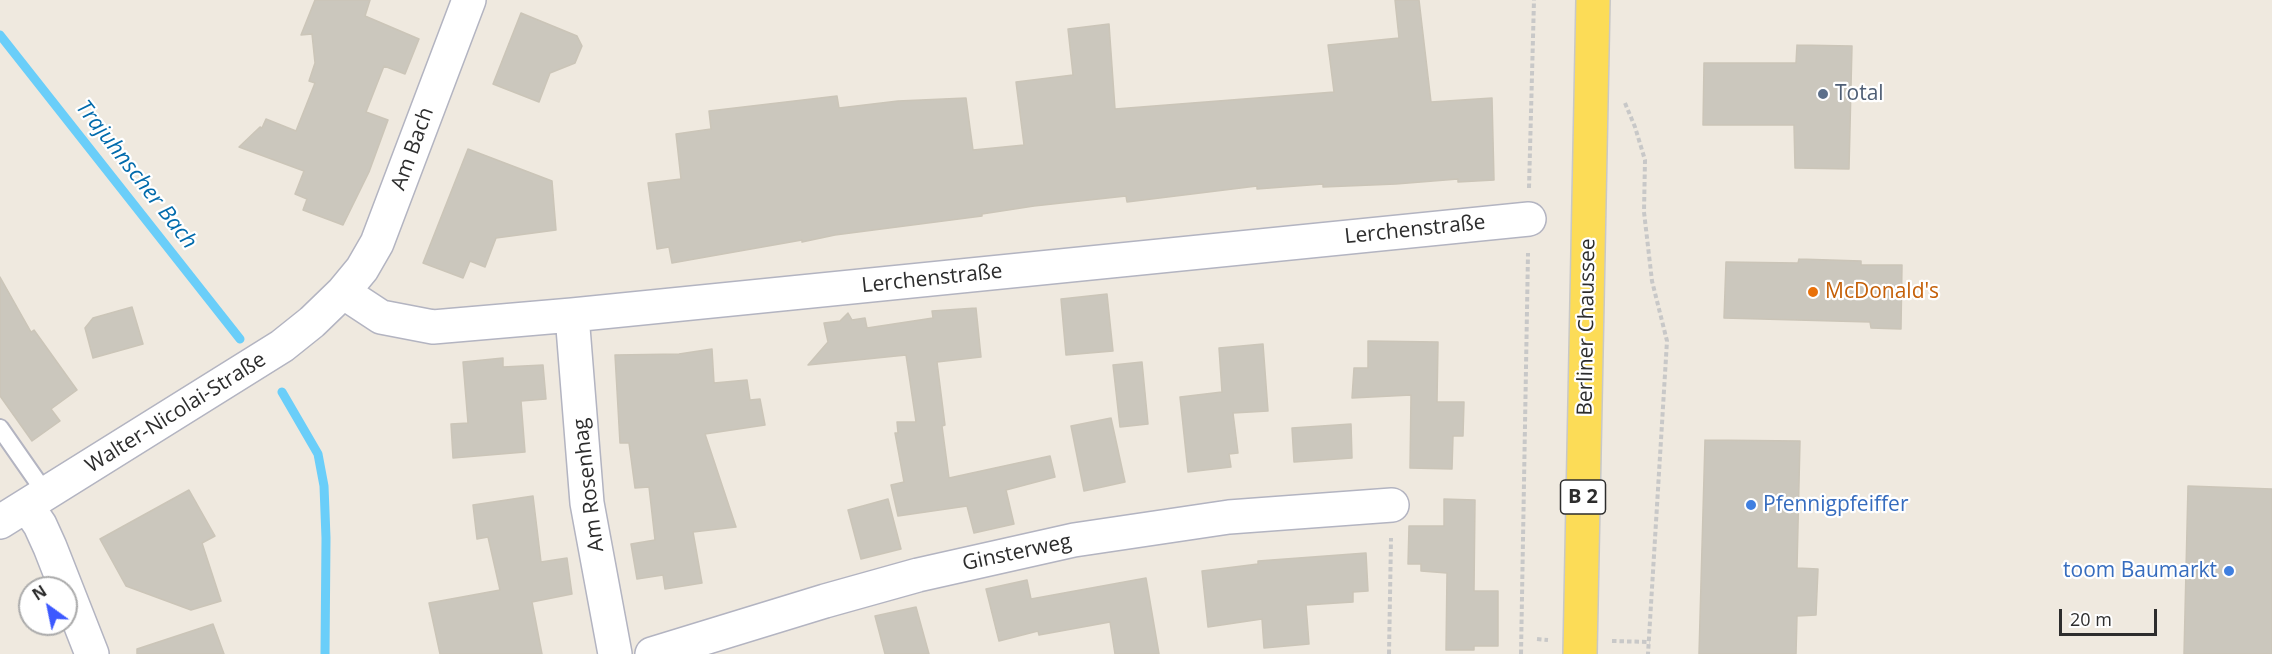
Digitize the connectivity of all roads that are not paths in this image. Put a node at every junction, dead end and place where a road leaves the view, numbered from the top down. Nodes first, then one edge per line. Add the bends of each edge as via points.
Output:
1 (469, 0) edge
2 (1593, 0) edge
3 (1529, 219) road end
4 (343, 292) junction
5 (572, 315) junction
6 (0, 428) edge
7 (1392, 506) road end
8 (24, 507) edge
9 (1592, 647) edge
10 (92, 654) edge
11 (615, 654) edge
12 (651, 654) edge

1 - 4 street, Am Bach via 381,234
2 - 9 main road, Berliner Chaussee / B 2
3 - 5 street, Lerchenstraße
4 - 5 street, Lerchenstraße via 381,317 433,327
4 - 8 street, Walter-Nicolai-Straße via 282,346
5 - 11 street, Am Rosenhag via 587,503
6 - 8 lane
7 - 12 street, Ginsterweg via 1229,517 1074,540 918,575
8 - 10 street via 40,525

